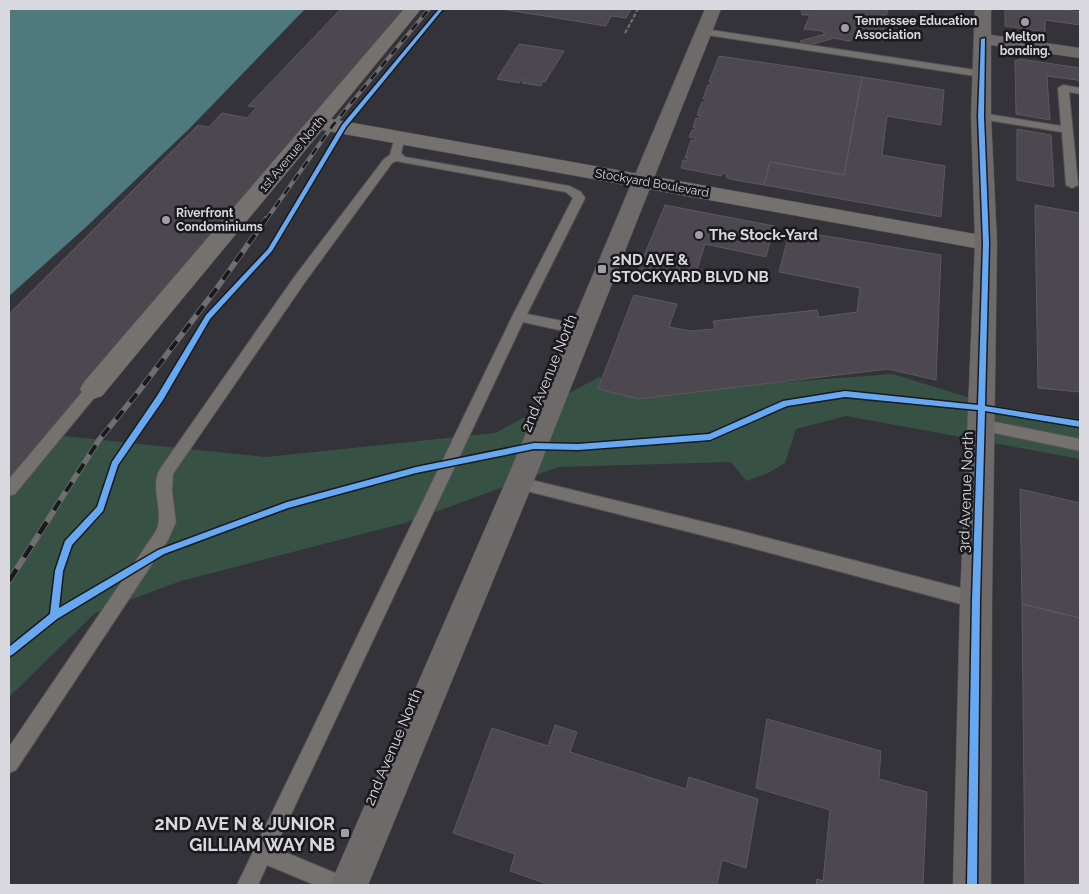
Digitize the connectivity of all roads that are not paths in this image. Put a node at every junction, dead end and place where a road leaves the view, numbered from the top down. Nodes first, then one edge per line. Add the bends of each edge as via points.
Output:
1 (413, 9) edge
2 (984, 9) edge
3 (709, 20) edge
4 (983, 40) junction
5 (1080, 53) edge
6 (982, 74) junction
7 (1080, 91) edge
8 (981, 116) junction
9 (318, 123) junction
10 (1068, 130) junction
11 (399, 147) junction
12 (642, 181) junction
13 (1072, 185) dead end
14 (986, 244) junction
15 (519, 317) junction
16 (582, 330) junction
17 (92, 389) joint
18 (981, 425) junction
19 (1080, 444) edge
20 (519, 483) junction
21 (9, 490) edge
22 (976, 600) junction
23 (9, 762) edge
24 (262, 853) junction
25 (247, 885) edge
26 (340, 885) edge
27 (349, 885) edge
28 (972, 885) edge

1 - 9 street, 1st Avenue North
2 - 4 street, 3rd Avenue North
3 - 6 lane
3 - 12 street, 2nd Avenue North
4 - 5 street
4 - 6 street, 3rd Avenue North
6 - 8 street, 3rd Avenue North
7 - 10 lane via 1064,88
8 - 10 lane
8 - 14 street, 3rd Avenue North
9 - 11 street, Stockyard Boulevard
9 - 17 street, 1st Avenue North
10 - 13 lane
11 - 12 street, Stockyard Boulevard
11 - 15 lane via 401,160 569,189 577,194 579,198
11 - 23 lane via 300,279 165,473 168,522 162,535
12 - 14 street, Stockyard Boulevard
12 - 16 street, 2nd Avenue North
14 - 18 street, 3rd Avenue North
15 - 16 lane
15 - 24 lane
16 - 20 street, 2nd Avenue North
17 - 21 lane
18 - 19 lane
18 - 22 street, 3rd Avenue North
20 - 22 lane
20 - 27 street, 2nd Avenue North
22 - 28 street, 3rd Avenue North
24 - 25 lane
24 - 26 lane

